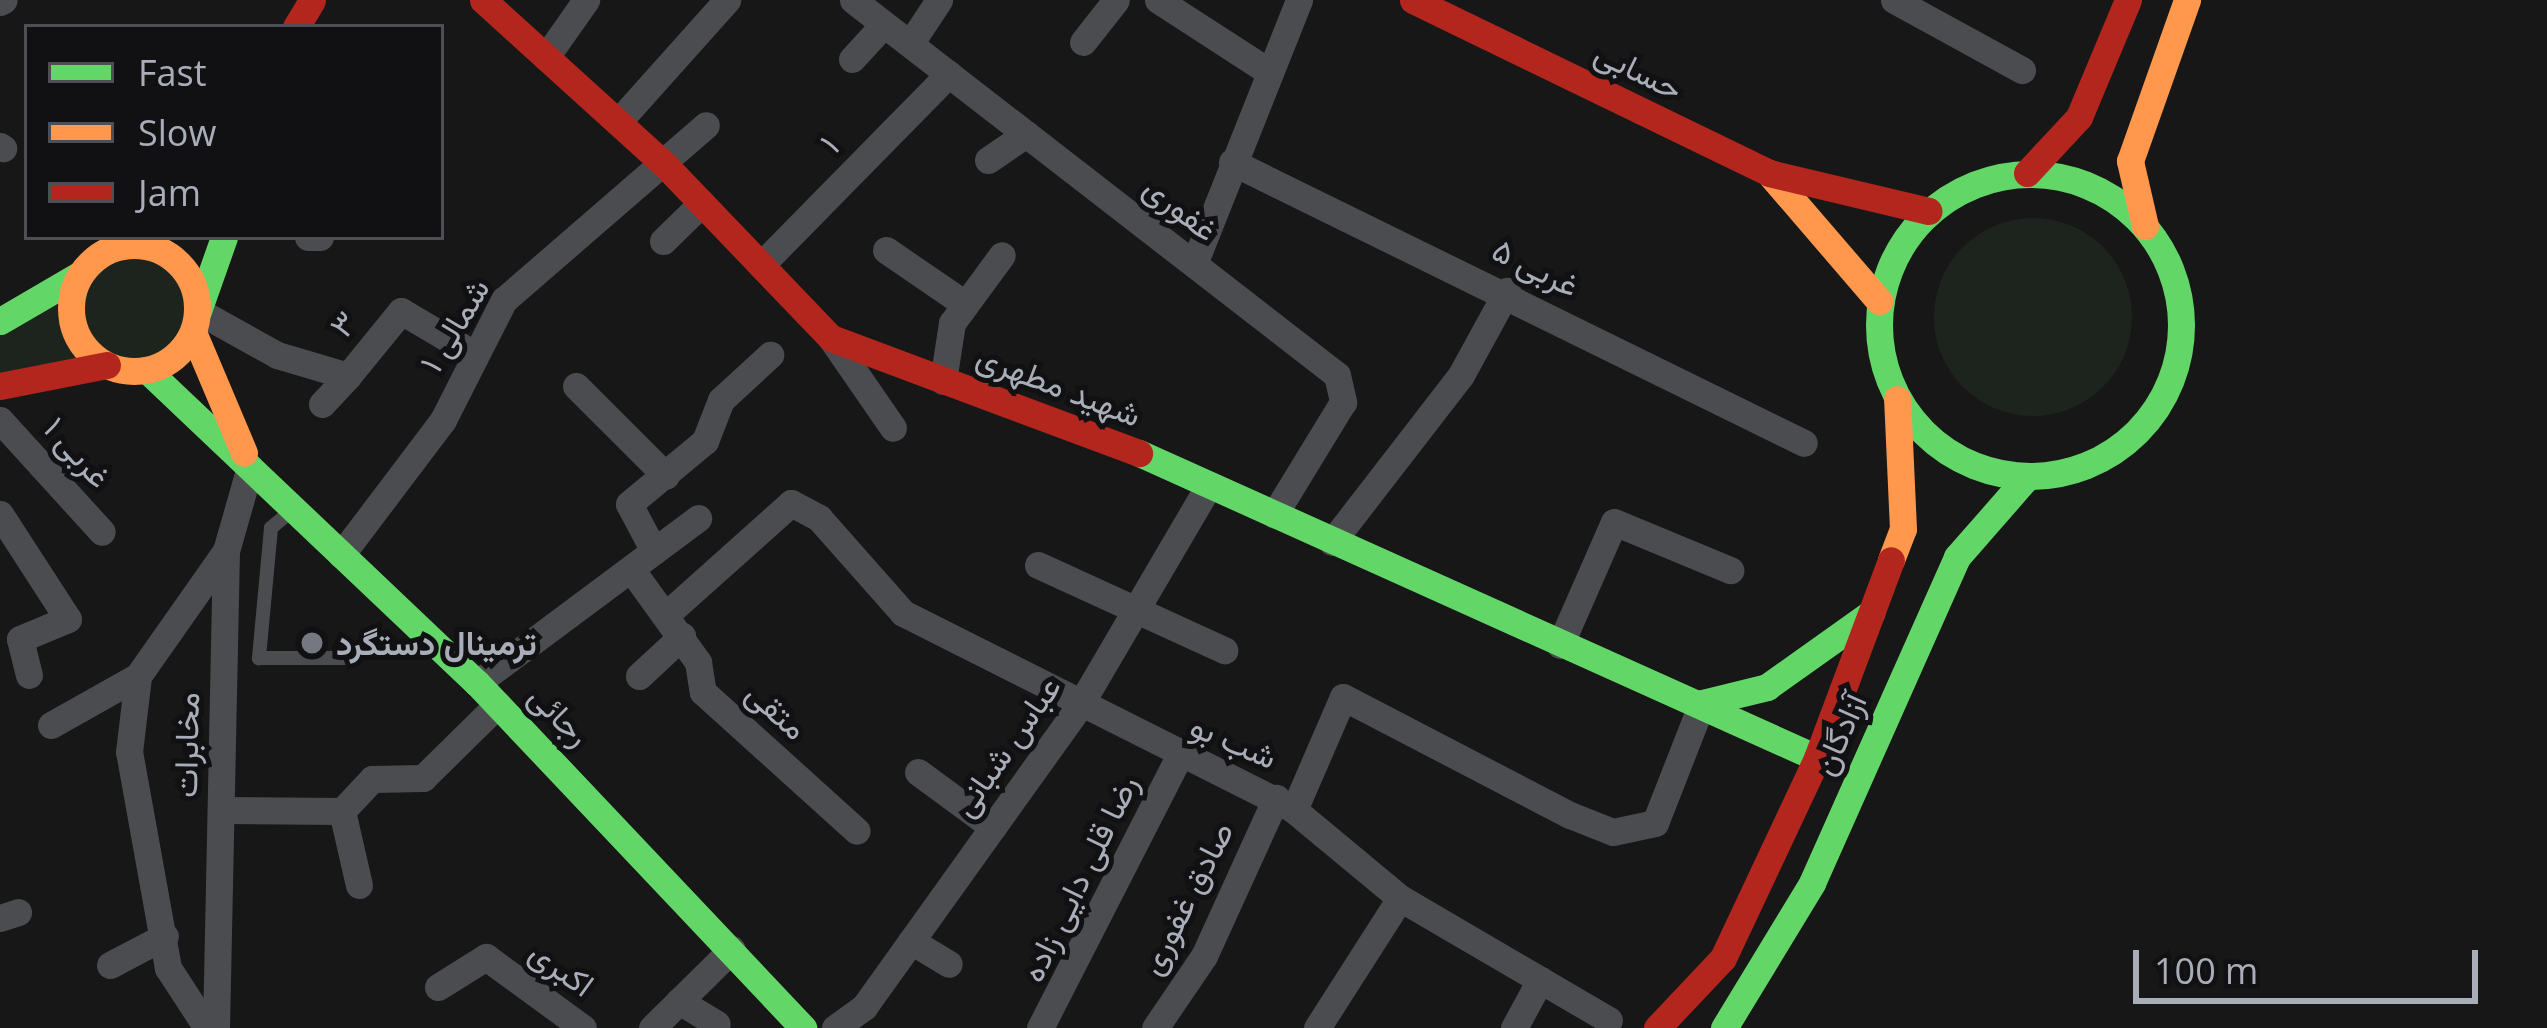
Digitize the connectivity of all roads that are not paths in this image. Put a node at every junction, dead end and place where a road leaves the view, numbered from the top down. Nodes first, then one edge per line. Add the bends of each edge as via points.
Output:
1 (483, 0) edge
2 (586, 0) edge
3 (727, 0) edge
4 (853, 0) edge
5 (939, 0) edge
6 (1116, 0) edge
7 (1299, 0) edge
8 (1413, 0) edge
9 (1480, 0) edge
10 (1894, 0) edge
11 (2128, 0) edge
12 (2187, 0) edge
13 (1168, 3) edge
14 (884, 24) junction
15 (1467, 26) junction
16 (1083, 42) dead end
17 (910, 44) junction
18 (546, 57) junction
19 (852, 59) dead end
20 (1266, 70) junction
21 (2022, 70) dead end
22 (949, 74) junction
23 (618, 122) junction
24 (706, 124) dead end
25 (1026, 134) junction
26 (988, 160) dead end
27 (1232, 162) junction
28 (665, 165) junction
29 (1769, 173) junction
30 (2026, 173) junction
31 (702, 203) junction
32 (1929, 211) junction
33 (2145, 226) junction
34 (223, 240) edge
35 (663, 241) dead end
36 (116, 242) edge
37 (886, 250) dead end
38 (1002, 255) dead end
39 (1194, 264) junction
40 (761, 265) junction
41 (79, 274) junction
42 (1507, 291) junction
43 (1880, 301) junction
44 (965, 304) junction
45 (0, 321) edge
46 (195, 321) junction
47 (831, 338) junction
48 (472, 353) junction
49 (770, 355) dead end
50 (106, 365) junction
51 (147, 370) junction
52 (348, 376) junction
53 (943, 380) junction
54 (0, 386) edge
55 (576, 386) dead end
56 (1897, 399) junction
57 (322, 404) dead end
58 (0, 420) edge
59 (893, 428) dead end
60 (1804, 443) dead end
61 (250, 467) junction
62 (666, 476) junction
63 (2027, 477) junction
64 (1209, 485) junction
65 (293, 509) junction
66 (0, 514) edge
67 (1274, 515) junction
68 (698, 518) dead end
69 (102, 532) dead end
70 (1332, 542) junction
71 (226, 551) junction
72 (655, 551) junction
73 (341, 555) junction
74 (1038, 565) dead end
75 (631, 569) junction
76 (1730, 570) dead end
77 (1135, 612) junction
78 (1872, 613) junction
79 (675, 624) junction
80 (1560, 645) junction
81 (1224, 650) dead end
82 (347, 658) dead end
83 (29, 676) dead end
84 (138, 676) junction
85 (639, 676) dead end
86 (478, 683) junction
87 (1702, 703) junction
88 (498, 704) junction
89 (1080, 705) junction
90 (51, 725) dead end
91 (1178, 758) junction
92 (1817, 758) junction
93 (918, 772) dead end
94 (1285, 804) junction
95 (220, 810) junction
96 (341, 812) junction
97 (993, 827) junction
98 (857, 830) dead end
99 (359, 885) dead end
100 (1400, 898) junction
101 (165, 936) junction
102 (911, 941) junction
103 (732, 949) junction
104 (949, 964) dead end
105 (110, 965) dead end
106 (1540, 980) junction
107 (438, 987) dead end
108 (679, 1001) junction
109 (1609, 1020) dead end
110 (717, 1024) dead end
111 (207, 1028) edge
112 (216, 1028) edge
113 (583, 1028) edge
114 (652, 1028) edge
115 (803, 1028) edge
116 (835, 1028) edge
117 (1040, 1028) edge
118 (1155, 1028) edge
119 (1317, 1028) edge
120 (1514, 1028) edge
121 (1657, 1028) edge
122 (1724, 1028) edge

1 - 18 street, شهید مطهری
2 - 18 street
3 - 23 street
4 - 14 street, غفوری
5 - 17 street
6 - 16 street
7 - 20 street
8 - 15 street, حسابی
9 - 15 street
10 - 21 street
11 - 30 street via 2079,117
12 - 33 street via 2130,161
13 - 20 street
14 - 17 street, غفوری
14 - 19 street
15 - 29 street, حسابی
17 - 22 street, غفوری
18 - 23 street, شهید مطهری
20 - 27 street
22 - 25 street, غفوری
22 - 40 street, ۱
23 - 28 street, شهید مطهری
24 - 28 street, ۱ شمالی
25 - 26 street
25 - 39 street, غفوری
27 - 39 street
27 - 42 street, ۵ غربی
28 - 31 street, شهید مطهری
28 - 48 street, ۱ شمالی via 504,300
29 - 32 street, حسابی
29 - 43 street, حسابی
30 - 32 street via 1991,178
30 - 33 street via 2111,197
31 - 35 street
31 - 40 street, شهید مطهری
32 - 43 street via 1896,251
33 - 63 street via 2182,317 2156,412 2077,470
34 - 46 street
36 - 41 street
36 - 46 street via 172,256
37 - 44 street
38 - 44 street
39 - 67 street, غفوری via 1337,375 1343,402
40 - 47 street, شهید مطهری
41 - 45 street
41 - 50 street via 70,315
42 - 60 street, ۵ غربی
42 - 70 street via 1461,375
43 - 56 street via 1880,351
44 - 53 street
46 - 51 street
46 - 52 street, ۳
46 - 61 street
47 - 53 street, شهید مطهری
47 - 59 street
48 - 52 street, ۳ via 401,311
48 - 73 street, ۱ شمالی via 443,420
49 - 62 street
50 - 51 street
50 - 54 street
51 - 61 street, رجائی
52 - 57 street
53 - 64 street, شهید مطهری
55 - 62 street
56 - 63 street via 1930,440 1976,467
56 - 78 street via 1904,529
58 - 69 street, ۱ غربی
61 - 65 street, رجائی
61 - 71 street, مخابرات
62 - 72 street via 629,504
63 - 122 street, آزادگان via 1957,557 1812,883
64 - 67 street, شهید مطهری
64 - 77 street, عباس شبانی
65 - 73 street, رجائی
65 - 82 lane via 271,528 259,658
66 - 83 street via 68,619 20,640
67 - 70 street, شهید مطهری
68 - 72 street
70 - 80 street, شهید مطهری
71 - 84 street
71 - 95 street, مخابرات
72 - 75 street
73 - 86 street, رجائی
74 - 77 street
75 - 79 street, متقی
75 - 86 street
76 - 80 street via 1614,522
77 - 81 street
77 - 89 street, عباس شبانی
78 - 87 street via 1767,687
78 - 92 street
79 - 85 street
79 - 89 street, شب بو via 791,503 819,518 903,613
79 - 98 street, متقی via 703,692
80 - 87 street, شهید مطهری
84 - 90 street
84 - 101 street via 129,752
86 - 88 street, رجائی
87 - 92 street, شهید مطهری
87 - 94 street, شب بو via 1655,823 1613,832 1570,815 1343,697
88 - 96 street via 423,778 372,779
88 - 103 street, رجائی
89 - 91 street, شب بو
89 - 97 street, عباس شبانی
91 - 94 street, شب بو
91 - 117 street, رضا قلی دایی زاده
92 - 121 street via 1723,958
93 - 97 street
94 - 100 street
94 - 118 street, صادق غفوری via 1204,956
95 - 96 street
95 - 112 street, مخابرات
96 - 99 street
97 - 102 street, عباس شبانی via 940,880
100 - 106 street
100 - 119 street
101 - 105 street
101 - 111 street via 177,995
102 - 104 street
102 - 116 street, عباس شبانی
103 - 108 street
103 - 115 street, رجائی
106 - 109 street
106 - 120 street
107 - 113 street, اکبری via 486,957
108 - 110 street
108 - 114 street

